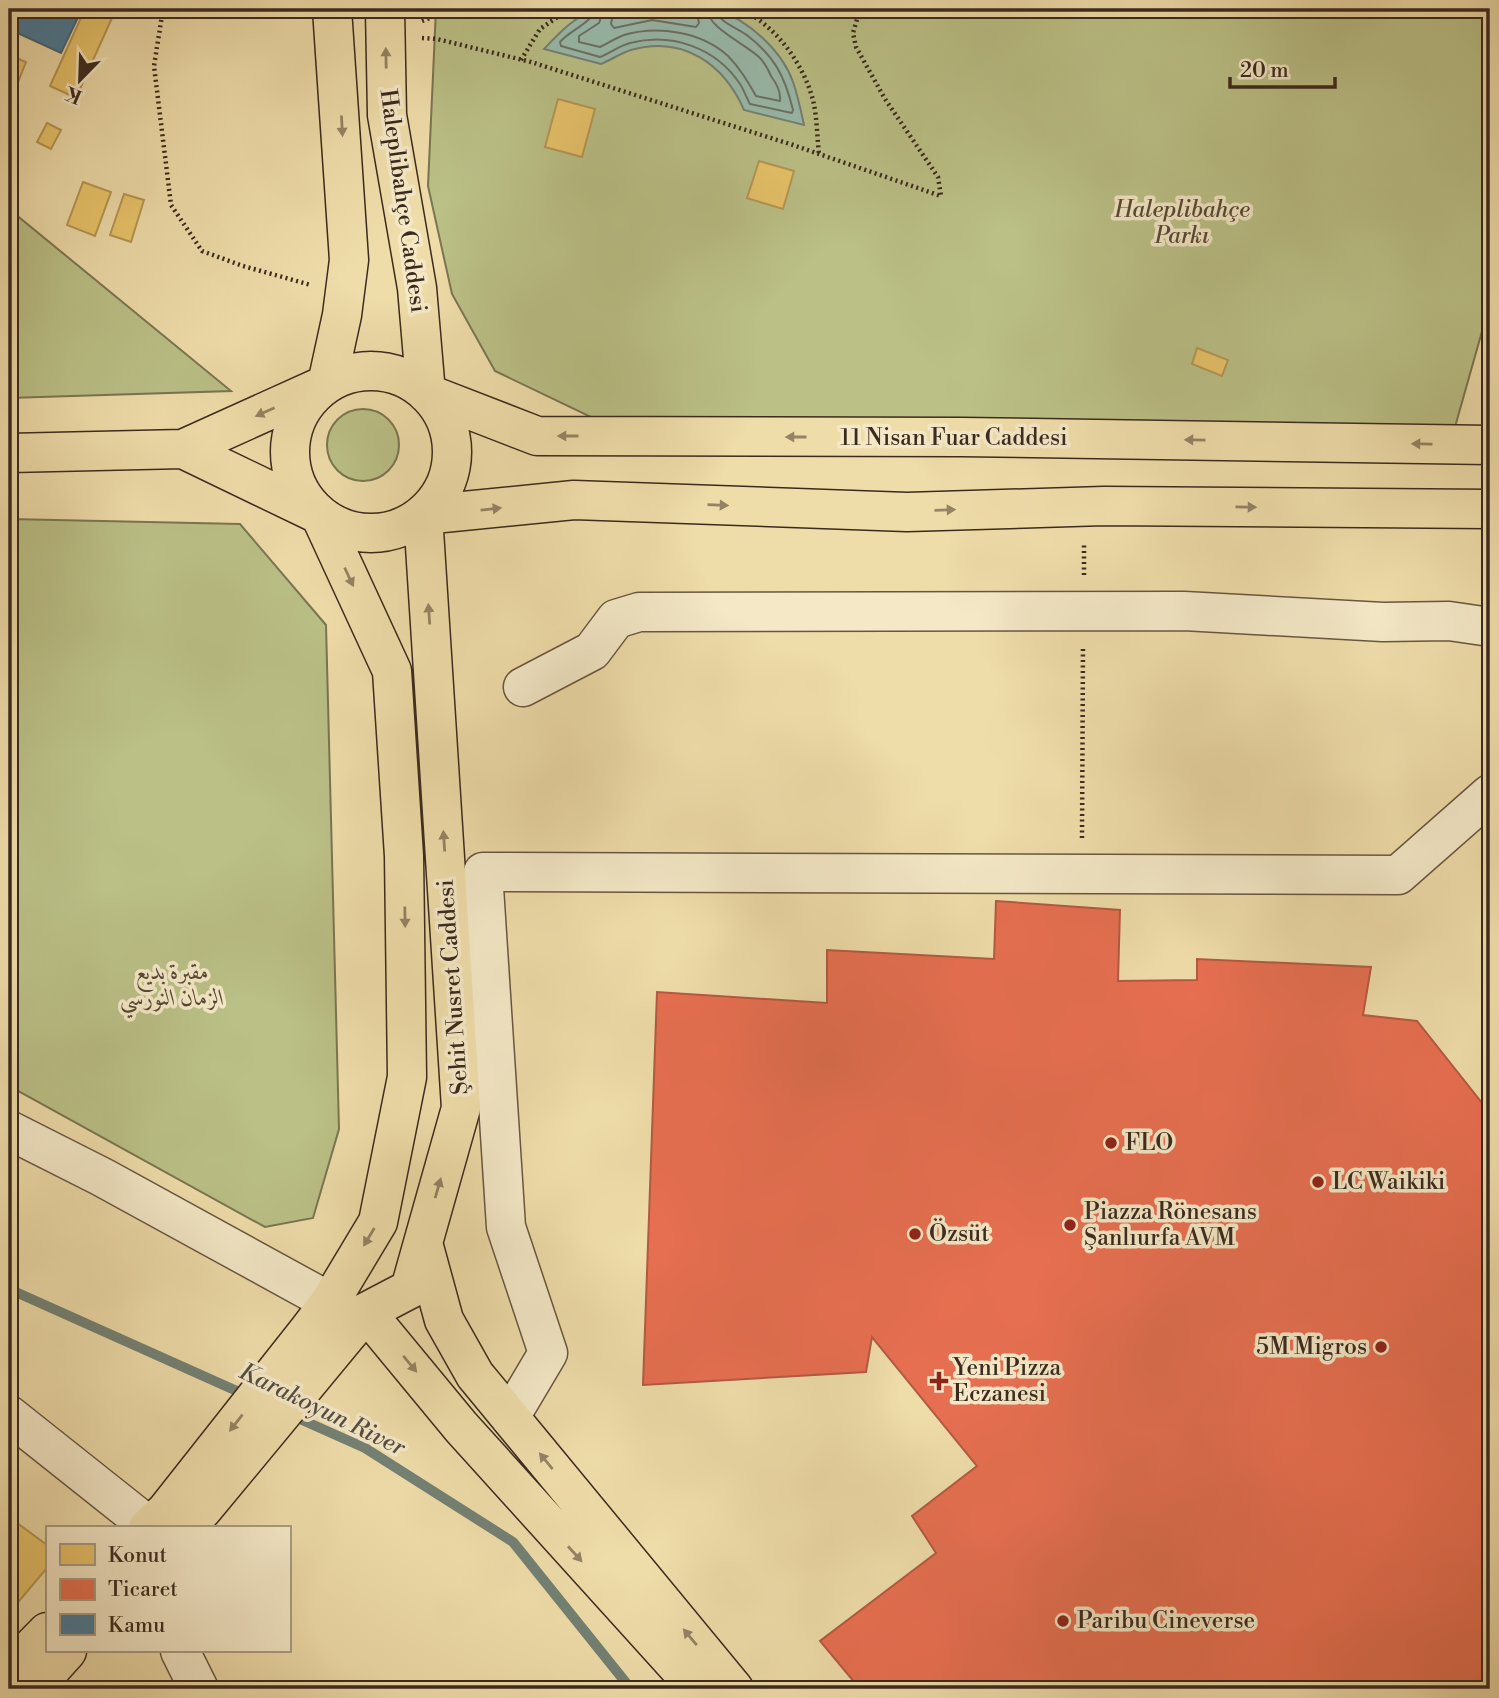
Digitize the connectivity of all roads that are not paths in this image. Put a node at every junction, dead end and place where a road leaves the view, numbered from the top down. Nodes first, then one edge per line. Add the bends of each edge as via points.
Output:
1 (332, 9) edge
2 (385, 22) edge
3 (327, 384) junction
4 (426, 393) junction
5 (1490, 445) edge
6 (183, 449) junction
7 (9, 453) edge
8 (1490, 509) edge
9 (320, 515) junction
10 (423, 515) junction
11 (1490, 628) edge
12 (523, 687) dead end
13 (1490, 794) edge
14 (9, 1129) edge
15 (423, 1243) junction
16 (337, 1321) junction
17 (9, 1415) edge
18 (510, 1417) junction
19 (170, 1521) edge
20 (46, 1633) edge
21 (66, 1652) edge
22 (180, 1652) edge
23 (9, 1671) edge
24 (33, 1689) edge
25 (199, 1689) edge
26 (698, 1689) edge
27 (734, 1689) edge

1 -> 3 main road, Haleplibahçe Caddesi via 349,260
4 -> 2 main road, Haleplibahçe Caddesi via 417,288 387,115
3 - 4 main road via 350,374 375,371 402,377
3 -> 6 main road
3 - 9 main road via 308,401 295,423 290,447 293,473 303,496
5 -> 4 main road, 11 Nisan Fuar Caddesi via 537,436
4 - 10 main road via 443,414 452,450 441,494
6 - 7 main road
6 - 9 main road
10 -> 8 main road via 574,500 907,512 1084,506
9 - 10 main road via 344,528 372,533 399,528
9 -> 16 main road, Şehit Nusret Caddesi via 392,671 404,856 407,1077 378,1222
15 -> 10 main road, Şehit Nusret Caddesi via 461,1108
11 - 12 street via 1449,621 1184,611 639,612 616,619 592,651
13 - 18 street via 1398,875 483,872 506,1227 548,1353
14 - 16 street via 102,1177
15 - 16 main road, Şehit Nusret Caddesi via 410,1289
15 - 18 main road via 444,1320 475,1375
16 - 19 main road, Şehit Nusret Caddesi
16 -> 26 main road via 461,1426
17 - 19 street
27 -> 18 main road
20 - 23 main road
21 - 24 main road
22 - 25 street

